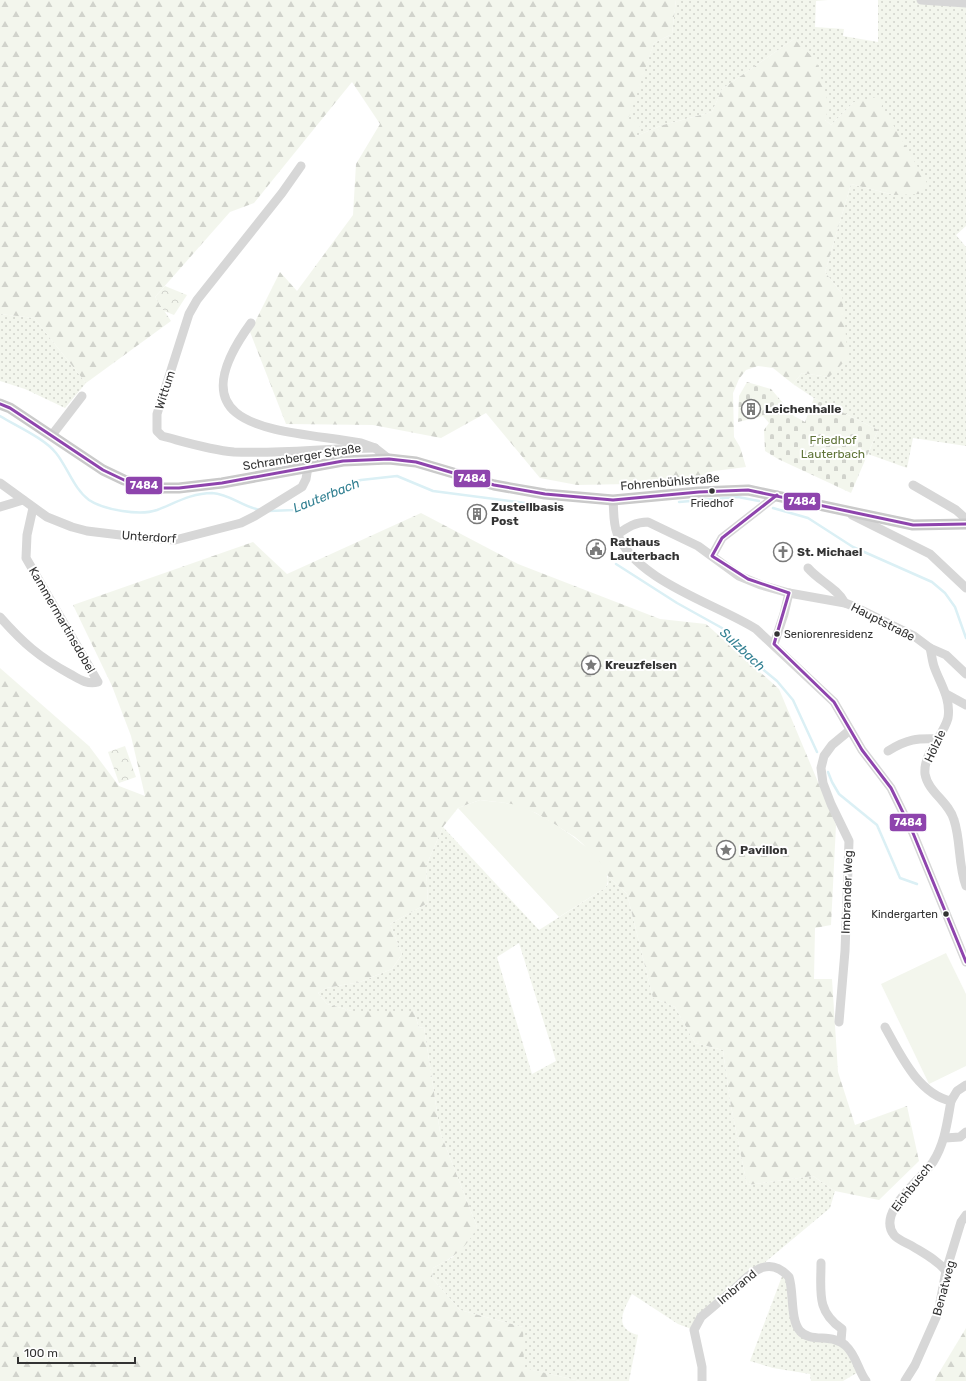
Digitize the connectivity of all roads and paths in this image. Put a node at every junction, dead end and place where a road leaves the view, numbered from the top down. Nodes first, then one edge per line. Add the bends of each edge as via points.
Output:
1 (920, 0) edge
2 (966, 3) edge
3 (301, 166) dead end
4 (251, 323) dead end
5 (82, 396) dead end
6 (0, 404) edge
7 (52, 435) junction
8 (375, 448) junction
9 (389, 458) junction
10 (308, 467) junction
11 (0, 483) edge
12 (913, 485) dead end
13 (777, 495) junction
14 (22, 500) junction
15 (613, 500) junction
16 (0, 507) edge
17 (33, 508) junction
18 (844, 510) junction
19 (966, 519) edge
20 (966, 524) edge
21 (618, 534) junction
22 (712, 556) junction
23 (808, 568) dead end
24 (966, 588) edge
25 (789, 593) junction
26 (845, 603) junction
27 (0, 617) edge
28 (774, 644) junction
29 (930, 648) junction
30 (966, 674) edge
31 (946, 694) junction
32 (966, 705) edge
33 (850, 730) junction
34 (939, 739) junction
35 (888, 751) dead end
36 (966, 886) edge
37 (966, 962) edge
38 (839, 1022) dead end
39 (885, 1027) dead end
40 (966, 1085) edge
41 (951, 1101) junction
42 (966, 1132) edge
43 (945, 1138) junction
44 (966, 1215) edge
45 (821, 1263) dead end
46 (946, 1272) junction
47 (840, 1341) junction
48 (702, 1381) edge
49 (866, 1381) edge
50 (905, 1381) edge

1 - 2 street
3 - 8 street, Wittum via 197,300 189,314 157,414 158,432 162,436 232,452
4 - 8 street via 229,358 225,372 223,392 232,410 240,417 264,428 361,442
5 - 7 street
6 - 7 main road, Schramberger Straße
7 - 10 main road, Schramberger Straße via 103,470 124,480 155,488 222,483
8 - 9 street
9 - 10 main road, Schramberger Straße via 343,461
9 - 15 main road, Schramberger Straße via 416,462 513,489
10 - 17 street, Unterdorf via 302,487 258,514 241,523 175,540 87,531 56,521
11 - 14 street, Unterdorf
12 - 19 street via 956,510
13 - 15 main road, Fohrenbühlstraße via 748,490 726,490
13 - 18 main road, Fohrenbühlstraße
13 - 22 street via 722,538
14 - 16 street
14 - 17 street, Unterdorf
15 - 21 street
17 - 27 street, Kammermartinsdobel via 27,535 26,558 98,682 85,682 35,653
18 - 20 main road, Fohrenbühlstraße via 913,524
18 - 24 street via 930,554
21 - 22 street, Hauptstraße via 630,525 648,522 698,546
21 - 28 street via 632,554 656,576 698,600 743,620
22 - 25 street, Hauptstraße via 739,576
23 - 26 street via 842,596
25 - 26 street, Hauptstraße
25 - 28 street
26 - 29 street, Hauptstraße via 914,636
28 - 33 street via 828,695
29 - 30 street, Hauptstraße via 946,655
29 - 31 street, Hölzle via 934,667
31 - 32 street
31 - 34 street, Hölzle via 948,718
33 - 37 street via 890,788 913,833
33 - 38 street, Imbrander Weg via 824,756 821,768 823,783 831,804 849,841 845,951
34 - 35 street via 911,739
34 - 36 street, Hölzle via 926,763 925,774 930,786 950,809
39 - 41 street via 918,1079 933,1094
40 - 41 street via 957,1091
41 - 43 street, Eichbusch
42 - 43 street via 960,1137
43 - 46 street, Eichbusch via 933,1162 891,1213 890,1225 894,1235 938,1262
44 - 46 street, Benatweg via 961,1222
45 - 47 street via 821,1300 826,1315 842,1329
46 - 50 street, Benatweg via 938,1313 915,1365
47 - 48 street, Imbrand via 806,1336 800,1332 796,1323 789,1277 775,1267 763,1267 752,1272 695,1325
47 - 49 street via 851,1351

